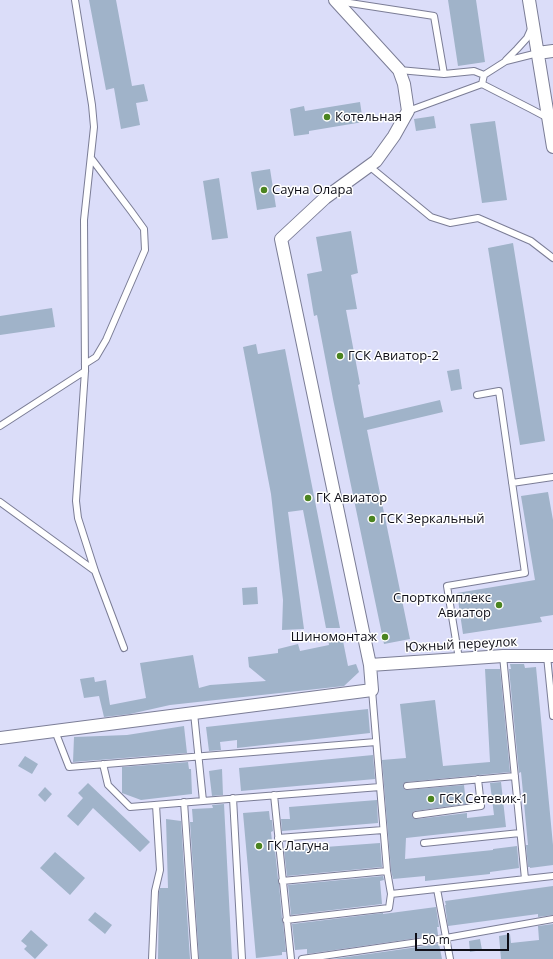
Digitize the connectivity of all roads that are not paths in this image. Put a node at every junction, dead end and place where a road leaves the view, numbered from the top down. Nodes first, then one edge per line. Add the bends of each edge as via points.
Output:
1 (75, 0) edge
2 (335, 0) edge
3 (529, 0) edge
4 (533, 25) junction
5 (553, 51) edge
6 (538, 53) junction
7 (506, 60) junction
8 (399, 70) junction
9 (444, 74) junction
10 (484, 75) junction
11 (482, 84) junction
12 (408, 111) junction
13 (548, 119) junction
14 (553, 147) edge
15 (90, 158) junction
16 (369, 166) junction
17 (553, 258) edge
18 (85, 368) junction
19 (477, 395) dead end
20 (0, 426) edge
21 (553, 477) edge
22 (512, 483) junction
23 (0, 502) edge
24 (95, 571) junction
25 (124, 648) dead end
26 (503, 656) junction
27 (550, 656) edge
28 (459, 659) junction
29 (370, 665) junction
30 (372, 690) junction
31 (194, 713) junction
32 (553, 716) edge
33 (55, 731) junction
34 (0, 738) edge
35 (376, 742) junction
36 (198, 757) junction
37 (103, 764) junction
38 (515, 776) junction
39 (478, 779) junction
40 (407, 786) dead end
41 (380, 787) junction
42 (274, 795) junction
43 (233, 798) junction
44 (203, 801) junction
45 (184, 802) junction
46 (156, 805) junction
47 (416, 815) dead end
48 (383, 830) junction
49 (520, 834) junction
50 (278, 838) junction
51 (424, 843) dead end
52 (387, 872) junction
53 (553, 876) edge
54 (525, 879) junction
55 (282, 881) junction
56 (437, 889) junction
57 (391, 894) junction
58 (553, 919) edge
59 (286, 920) junction
60 (446, 938) junction
61 (152, 959) edge
62 (195, 959) edge
63 (242, 959) edge
64 (291, 959) edge
65 (302, 959) edge
66 (450, 959) edge

1 - 15 lane via 94,127
2 - 8 street
2 - 9 lane via 434,16
3 - 4 street
4 - 6 street
4 - 7 lane via 527,38
5 - 6 street
6 - 7 lane
6 - 13 street
7 - 10 lane
8 - 9 lane
8 - 12 street
9 - 10 lane via 474,71
10 - 11 lane
11 - 12 lane
11 - 13 lane
12 - 16 street via 394,136 376,161
13 - 14 street
15 - 18 lane via 84,220
15 - 18 lane via 144,229 145,250 106,340 96,357
16 - 17 lane via 430,217 450,223 478,218 531,241
16 - 29 street via 325,198 281,239
18 - 20 lane
18 - 24 lane via 76,501 78,518
19 - 22 lane via 499,391
21 - 22 lane
22 - 28 lane via 525,573 447,586
23 - 24 lane
24 - 25 lane
26 - 27 street, Южный переулок
26 - 28 street, Южный переулок
26 - 38 lane
27 - 32 lane
28 - 29 street, Южный переулок
29 - 30 street
30 - 31 street
30 - 35 lane
31 - 33 street
31 - 36 lane
33 - 34 street
33 - 37 lane via 69,767
35 - 36 lane
35 - 41 lane
36 - 37 lane
36 - 44 lane
37 - 46 lane via 108,785 130,807
38 - 39 lane
38 - 49 lane
39 - 40 lane
39 - 47 lane via 481,806
41 - 42 lane
41 - 48 lane
42 - 43 lane
42 - 50 lane
43 - 44 lane
43 - 63 lane
44 - 45 lane
45 - 46 lane
45 - 62 lane
46 - 61 lane via 160,870 155,891
48 - 50 lane
48 - 52 lane
49 - 51 lane
49 - 54 lane
50 - 55 lane
52 - 55 lane
52 - 57 lane
53 - 54 lane
54 - 56 lane
55 - 59 lane
56 - 57 lane
56 - 60 lane
57 - 59 lane via 389,908
58 - 60 lane
59 - 64 lane
60 - 65 lane
60 - 66 lane

